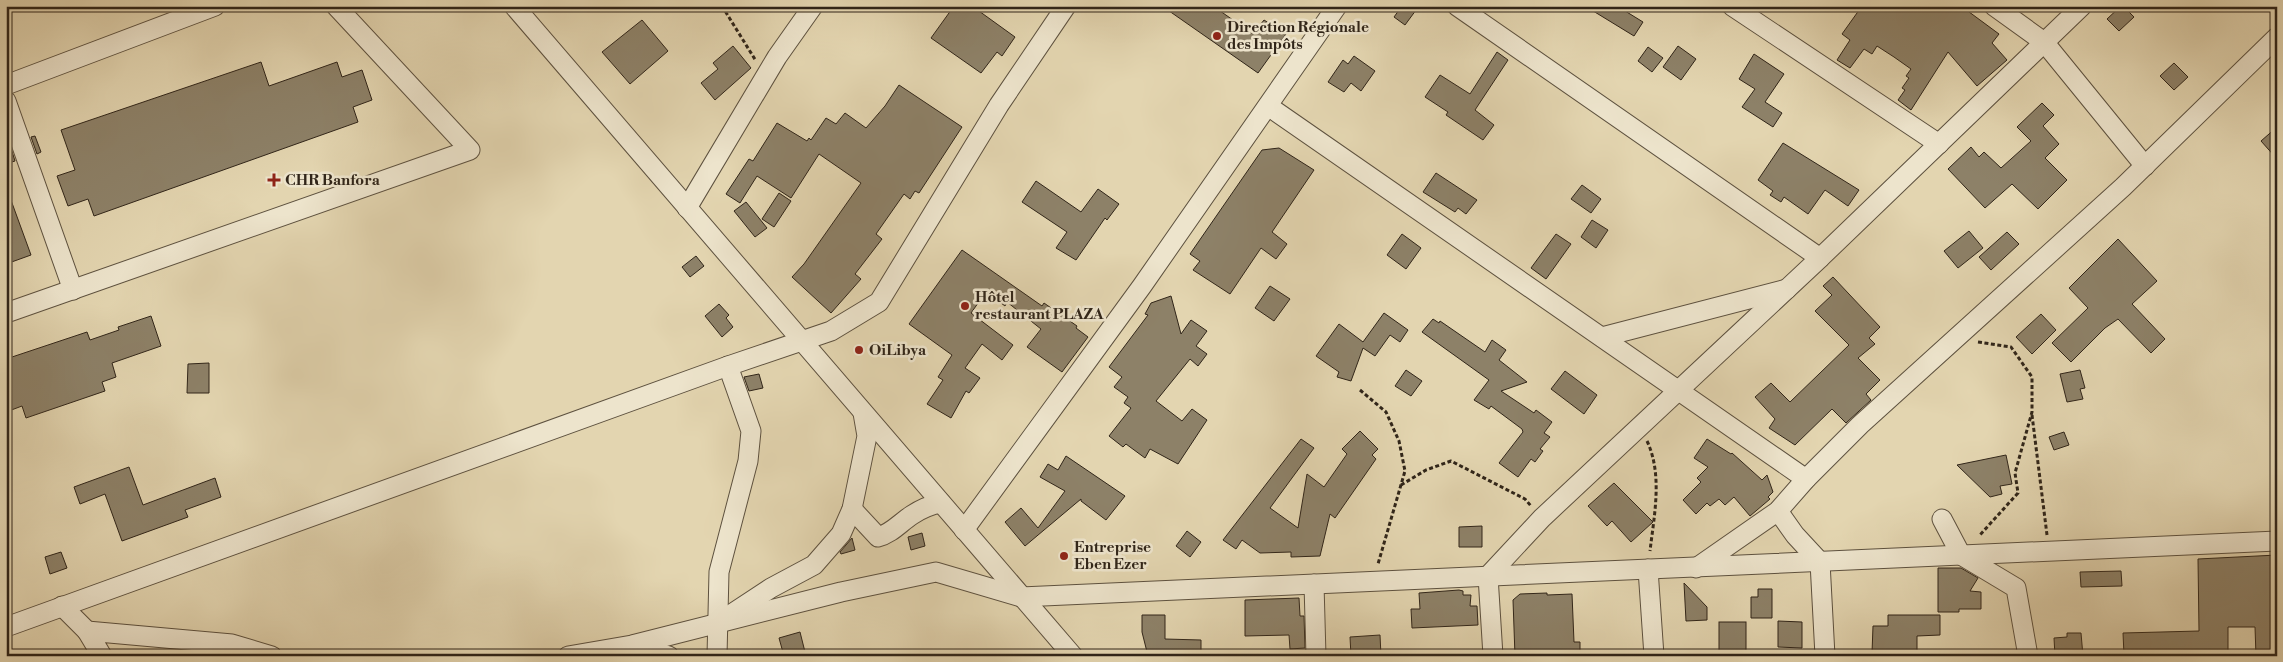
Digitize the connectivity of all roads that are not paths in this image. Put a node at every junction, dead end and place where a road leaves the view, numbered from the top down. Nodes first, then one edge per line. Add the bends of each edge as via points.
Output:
1 (215, 6) edge
2 (336, 6) edge
3 (514, 6) edge
4 (813, 6) edge
5 (1066, 6) edge
6 (1337, 6) edge
7 (1457, 6) edge
8 (1732, 6) edge
9 (1994, 6) edge
10 (2082, 6) edge
11 (2277, 37) edge
12 (2044, 42) junction
13 (6, 85) edge
14 (6, 101) edge
15 (1268, 106) junction
16 (1939, 144) junction
17 (2145, 166) junction
18 (687, 208) junction
19 (1820, 258) junction
20 (1788, 289) junction
21 (73, 290) junction
22 (6, 313) edge
23 (1602, 337) junction
24 (801, 340) junction
25 (728, 366) junction
26 (1680, 390) junction
27 (863, 412) junction
28 (1806, 479) junction
29 (941, 503) junction
30 (852, 509) junction
31 (1778, 510) junction
32 (1942, 519) dead end
33 (964, 530) junction
34 (2277, 541) edge
35 (1961, 555) junction
36 (1820, 562) junction
37 (1696, 568) junction
38 (1648, 569) junction
39 (1488, 576) junction
40 (1314, 584) junction
41 (1021, 597) junction
42 (62, 606) junction
43 (718, 623) junction
44 (6, 627) edge
45 (87, 631) junction
46 (632, 644) junction
47 (102, 656) edge
48 (272, 656) edge
49 (568, 656) edge
50 (669, 656) edge
51 (717, 656) edge
52 (1072, 656) edge
53 (1316, 656) edge
54 (1492, 656) edge
55 (1654, 656) edge
56 (1825, 656) edge
57 (2028, 656) edge

1 - 13 street
2 - 21 street via 470,150
3 - 18 street
4 - 18 street via 777,57
5 - 24 street via 999,105 879,302 831,331
6 - 15 street
7 - 19 street
8 - 16 street
9 - 12 street
10 - 12 street
11 - 17 street
12 - 16 street
12 - 17 street
14 - 21 street
15 - 23 street
15 - 33 street
16 - 19 street
17 - 28 street via 1860,425
18 - 24 street
19 - 20 street
20 - 23 street
20 - 26 street
21 - 22 street
23 - 26 street
24 - 25 street
24 - 27 street
25 - 42 street
25 - 43 street via 751,431 748,461 719,572
26 - 28 street
26 - 39 street via 1542,518
27 - 29 street
27 - 30 street via 867,436
28 - 31 street
29 - 30 street via 911,515 878,537
29 - 33 street
30 - 43 street via 841,534 814,565 771,588
31 - 36 street
31 - 37 street
32 - 35 street
33 - 41 street
34 - 35 street
35 - 36 street
35 - 57 street via 2016,588
36 - 37 street
36 - 56 street
37 - 38 street
38 - 39 street
38 - 55 street
39 - 40 street
39 - 54 street
40 - 41 street
40 - 53 street
41 - 43 street via 936,572
41 - 52 street
42 - 44 street
42 - 45 street
43 - 46 street
43 - 51 street
45 - 47 street
45 - 48 street via 232,644
46 - 49 street
46 - 50 street

